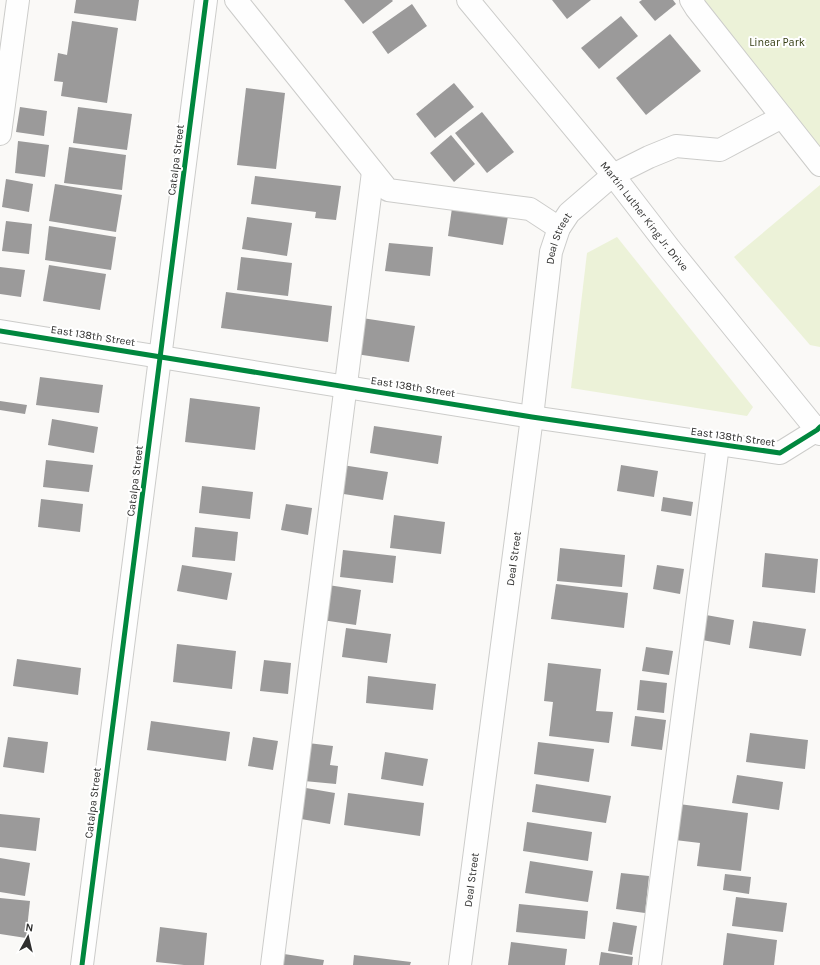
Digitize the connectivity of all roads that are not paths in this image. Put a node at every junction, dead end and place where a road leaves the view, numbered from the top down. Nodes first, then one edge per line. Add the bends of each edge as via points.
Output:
1 (18, 0) edge
2 (206, 0) edge
3 (236, 0) edge
4 (468, 0) edge
5 (691, 0) edge
6 (782, 117) junction
7 (0, 134) edge
8 (820, 165) edge
9 (373, 172) junction
10 (613, 175) junction
11 (559, 228) junction
12 (0, 331) edge
13 (161, 357) junction
14 (347, 387) junction
15 (532, 417) junction
16 (819, 430) edge
17 (718, 445) junction
18 (82, 965) edge
19 (272, 965) edge
20 (460, 965) edge
21 (650, 965) edge

1 - 7 street
2 - 13 street, Catalpa Street
3 - 9 street
4 - 10 street, Martin Luther King Jr. Drive
5 - 6 street
6 - 8 street
6 - 10 street, Deal Street via 720,150 676,146
9 - 11 street via 388,190 530,209
9 - 14 street
10 - 11 street, Deal Street via 569,213
10 - 16 street, Martin Luther King Jr. Drive via 670,249
11 - 15 street, Deal Street via 551,252
12 - 13 street, East 138th Street
13 - 14 street, East 138th Street
13 - 18 street, Catalpa Street
14 - 15 street, East 138th Street
14 - 19 street
15 - 17 street, East 138th Street
15 - 20 street, Deal Street
16 - 17 street, East 138th Street via 780,453
17 - 21 street

